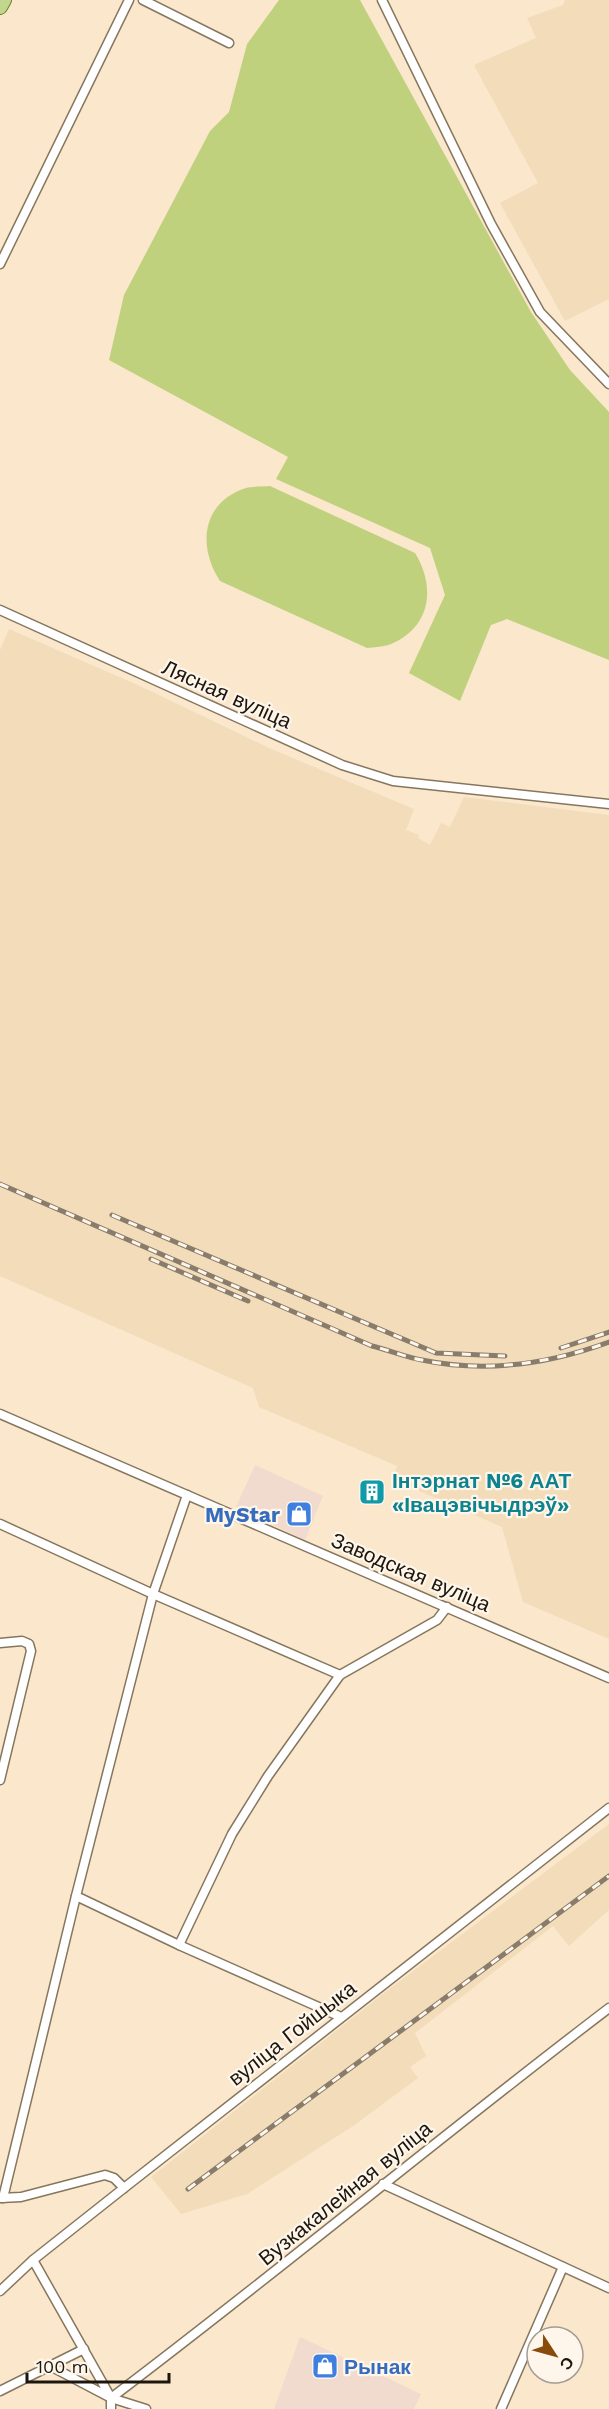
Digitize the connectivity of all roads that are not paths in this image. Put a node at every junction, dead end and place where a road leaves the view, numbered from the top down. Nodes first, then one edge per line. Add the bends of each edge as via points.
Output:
1 (3, 0) edge
2 (129, 0) edge
3 (143, 0) edge
4 (382, 0) edge
5 (0, 7) edge
6 (228, 43) dead end
7 (0, 264) edge
8 (609, 384) edge
9 (0, 610) edge
10 (609, 804) edge
11 (0, 1414) edge
12 (187, 1495) junction
13 (0, 1524) edge
14 (153, 1594) junction
15 (447, 1607) junction
16 (0, 1643) edge
17 (340, 1675) junction
18 (609, 1678) edge
19 (0, 1780) edge
20 (609, 1808) edge
21 (76, 1896) junction
22 (179, 1945) junction
23 (609, 2008) edge
24 (340, 2017) junction
25 (383, 2184) junction
26 (124, 2188) junction
27 (1, 2198) edge
28 (33, 2260) junction
29 (563, 2267) junction
30 (609, 2288) edge
31 (0, 2291) edge
32 (84, 2349) junction
33 (52, 2367) junction
34 (0, 2391) edge
35 (111, 2398) junction
36 (111, 2409) edge
37 (146, 2409) edge
38 (501, 2409) edge

1 - 5 main road
2 - 7 street
3 - 6 street
4 - 8 street via 491,224 540,312
9 - 10 street, Лясная вуліца via 342,765 393,781
11 - 12 street, Заводская вуліца
12 - 14 street
12 - 15 street, Заводская вуліца
13 - 14 street
14 - 17 street
14 - 21 street
15 - 17 street via 437,1620
15 - 18 street, Заводская вуліца
16 - 19 street via 22,1641 29,1644 31,1651
17 - 22 street via 232,1834
20 - 24 street, вуліца Гойшыка
21 - 22 street
21 - 27 street
22 - 24 street
23 - 25 street, Вузкакалейная вуліца
24 - 26 street, вуліца Гойшыка
25 - 29 street
25 - 35 street, Вузкакалейная вуліца
26 - 27 street via 105,2175 21,2198
26 - 28 street, вуліца Гойшыка
28 - 31 street, вуліца Гойшыка
28 - 32 street
29 - 30 street
29 - 38 street
32 - 33 street
32 - 35 street
33 - 34 street
33 - 35 street
35 - 36 street
35 - 37 street

